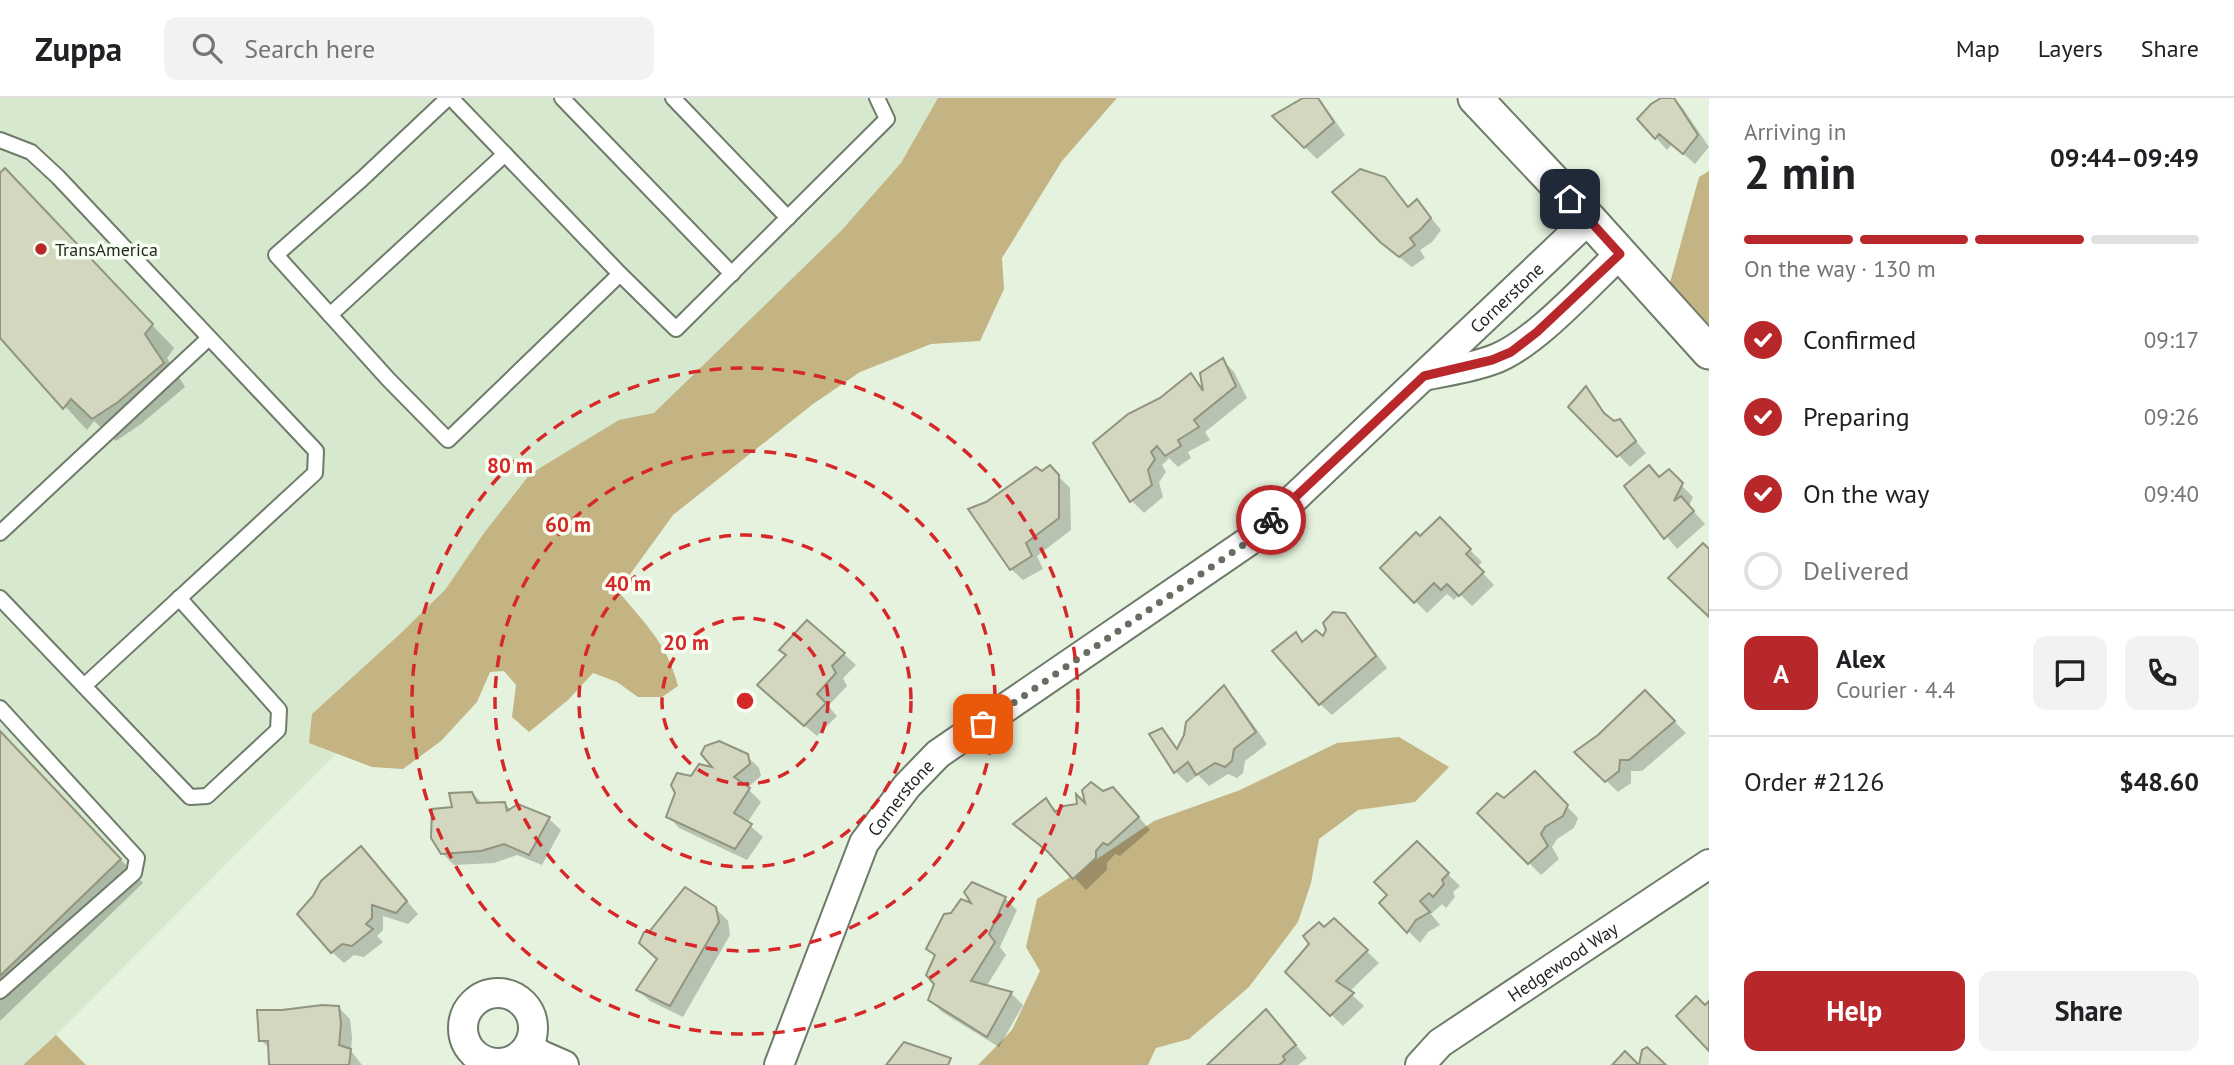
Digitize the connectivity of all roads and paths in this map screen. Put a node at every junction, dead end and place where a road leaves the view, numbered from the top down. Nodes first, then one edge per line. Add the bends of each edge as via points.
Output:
1 (449, 98) edge
2 (562, 98) edge
3 (673, 98) edge
4 (877, 98) edge
5 (1475, 98) edge
6 (0, 140) edge
7 (505, 154) junction
8 (788, 218) junction
9 (1589, 219) junction
10 (1620, 254) junction
11 (620, 274) junction
12 (732, 274) junction
13 (330, 315) junction
14 (209, 338) junction
15 (1709, 352) edge
16 (1424, 376) junction
17 (0, 533) edge
18 (0, 598) edge
19 (179, 598) junction
20 (84, 686) junction
21 (0, 708) edge
22 (1709, 864) edge
23 (0, 991) edge
24 (528, 1045) dead end
25 (564, 1065) edge
26 (779, 1065) edge
27 (1419, 1065) edge

1 - 7 lane
1 - 13 lane via 276,255
2 - 12 lane
3 - 8 lane
4 - 8 lane via 887,119
5 - 9 street
6 - 14 lane via 31,152
7 - 11 lane
7 - 13 lane
8 - 12 lane
9 - 10 street
9 - 16 street, Cornerstone
10 - 15 street
10 - 16 street, Cornerstone via 1511,352
11 - 12 lane via 676,329
11 - 13 lane via 448,440
14 - 17 lane
14 - 19 lane via 316,452 315,473
16 - 26 street, Cornerstone via 1249,541 938,754 906,786 864,843
18 - 20 lane
19 - 20 lane
19 - 20 lane via 279,710 278,730 258,749 207,796 190,797
21 - 23 lane via 137,858 134,873
22 - 27 street, Hedgewood Way via 1440,1043
24 - 25 street

